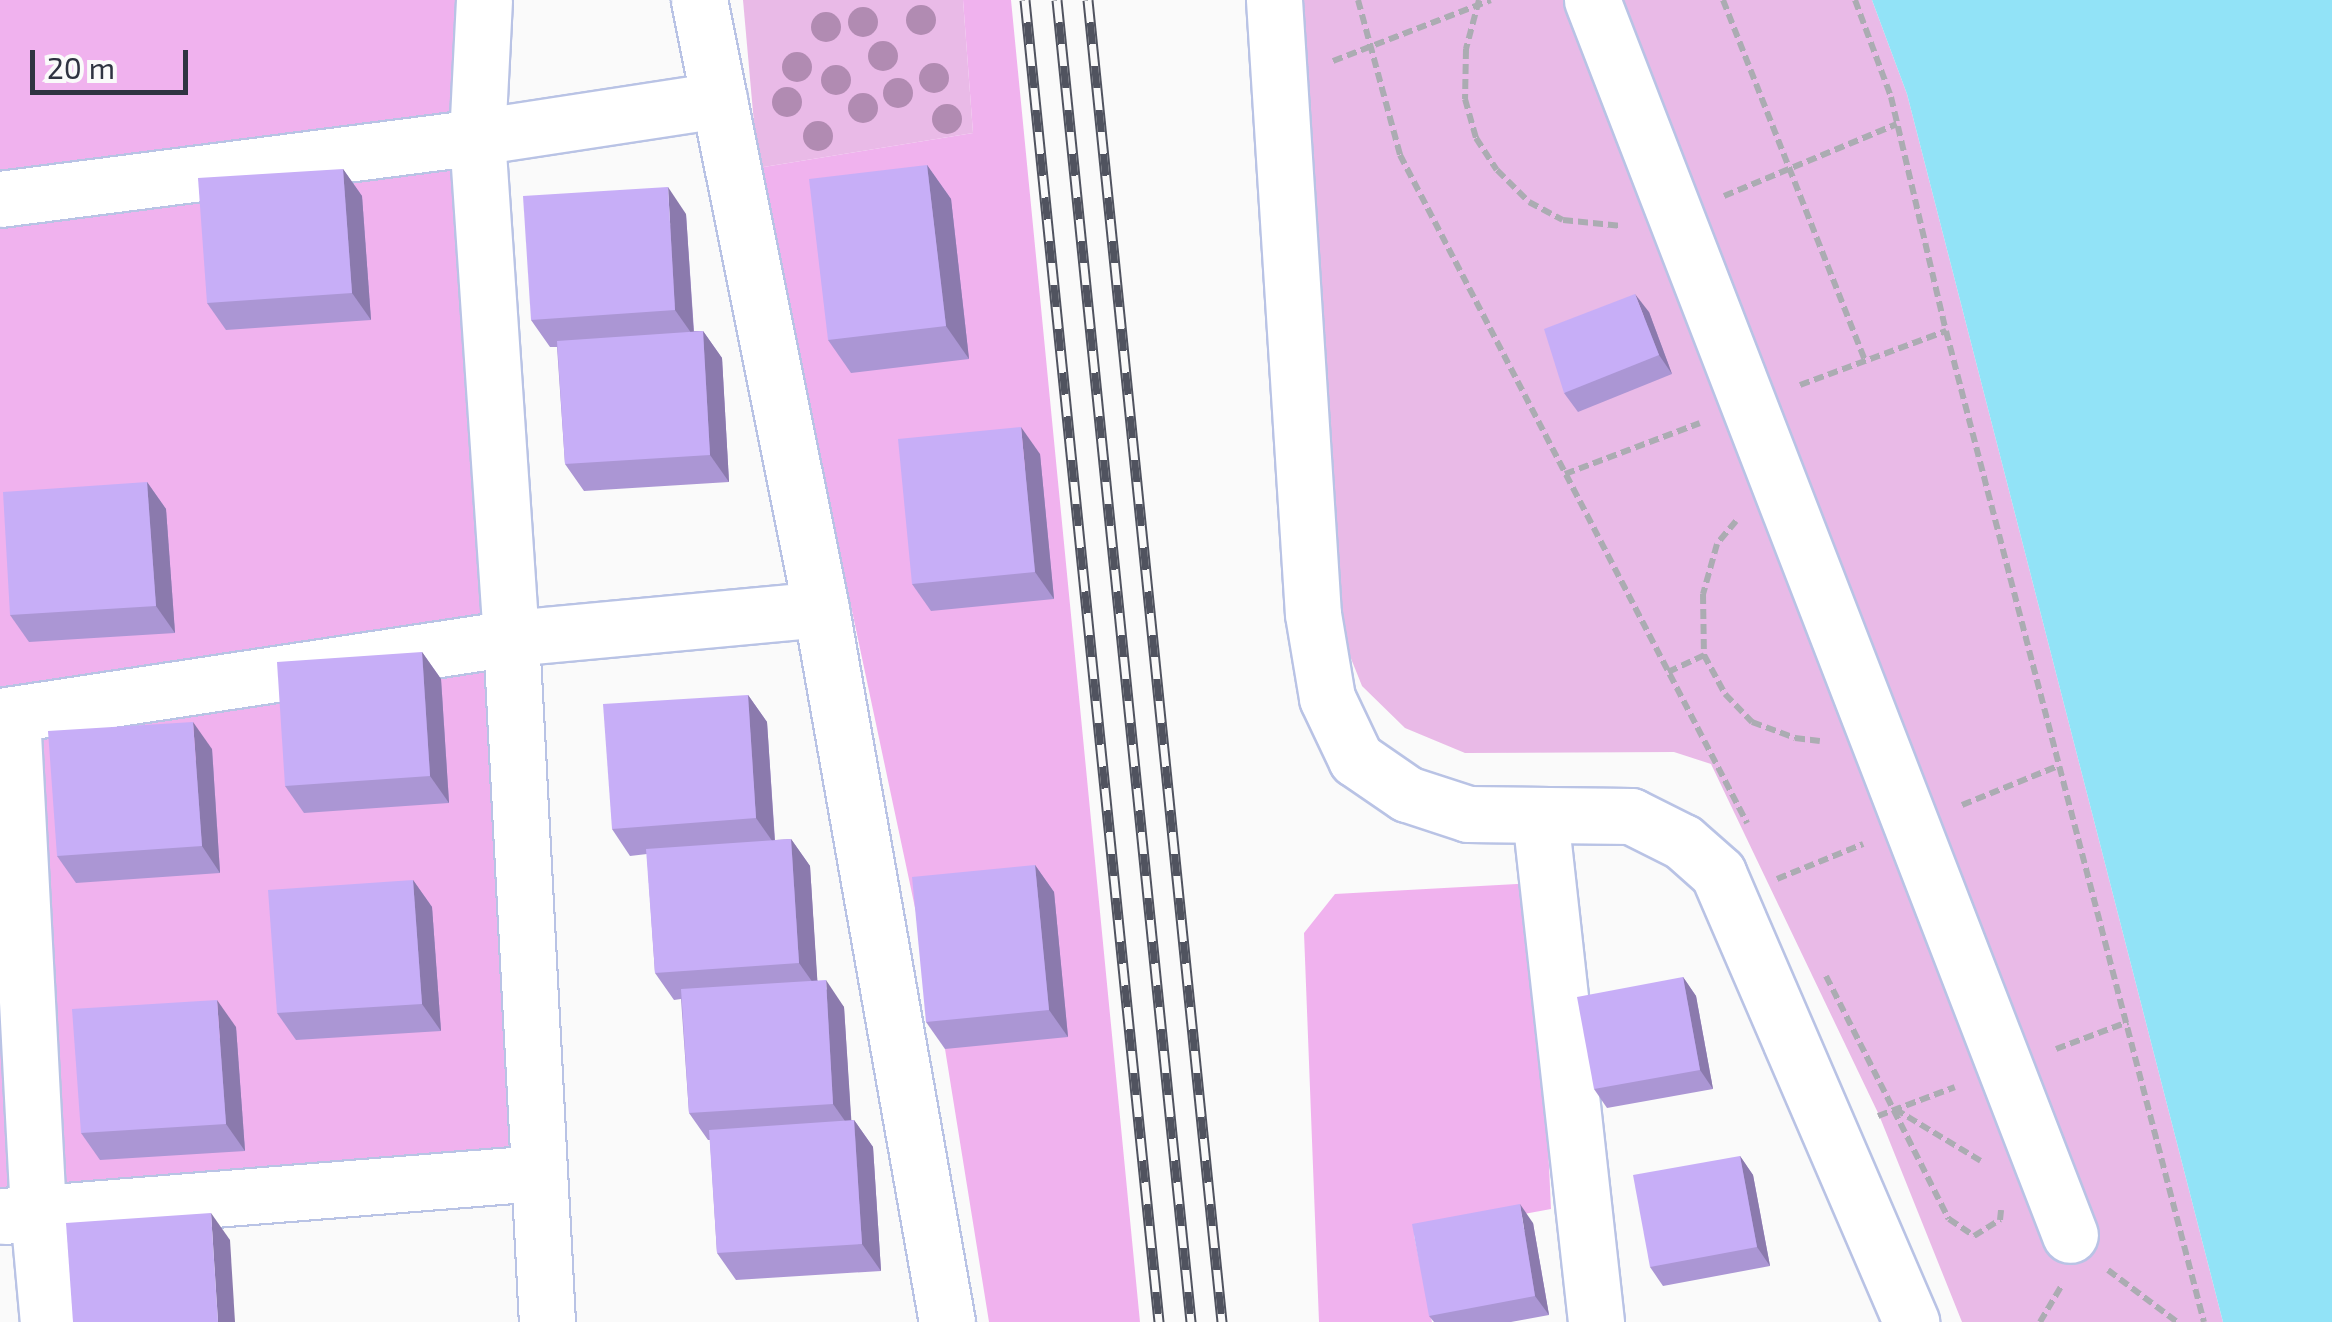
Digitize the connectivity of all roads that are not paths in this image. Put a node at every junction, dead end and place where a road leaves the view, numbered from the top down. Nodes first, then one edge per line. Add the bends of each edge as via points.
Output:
1 (484, 0) edge
2 (699, 0) edge
3 (1274, 0) edge
4 (1592, 0) edge
5 (719, 100) junction
6 (477, 137) junction
7 (0, 199) edge
8 (821, 610) junction
9 (510, 638) junction
10 (6, 716) edge
11 (1540, 816) junction
12 (537, 1174) junction
13 (19, 1215) edge
14 (2070, 1235) road end
15 (48, 1322) edge
16 (547, 1322) edge
17 (947, 1322) edge
18 (1596, 1322) edge
19 (1911, 1322) edge

1 - 6 street
2 - 5 street
3 - 11 street via 1313,614 1327,698 1356,759 1407,794 1468,814
4 - 14 street
5 - 6 street
5 - 8 street
6 - 7 street
6 - 9 street
8 - 9 street
8 - 17 street
9 - 10 street
9 - 12 street
10 - 13 street
11 - 18 street
11 - 19 street via 1631,816 1684,842 1718,872
12 - 13 street
12 - 16 street
13 - 15 street

